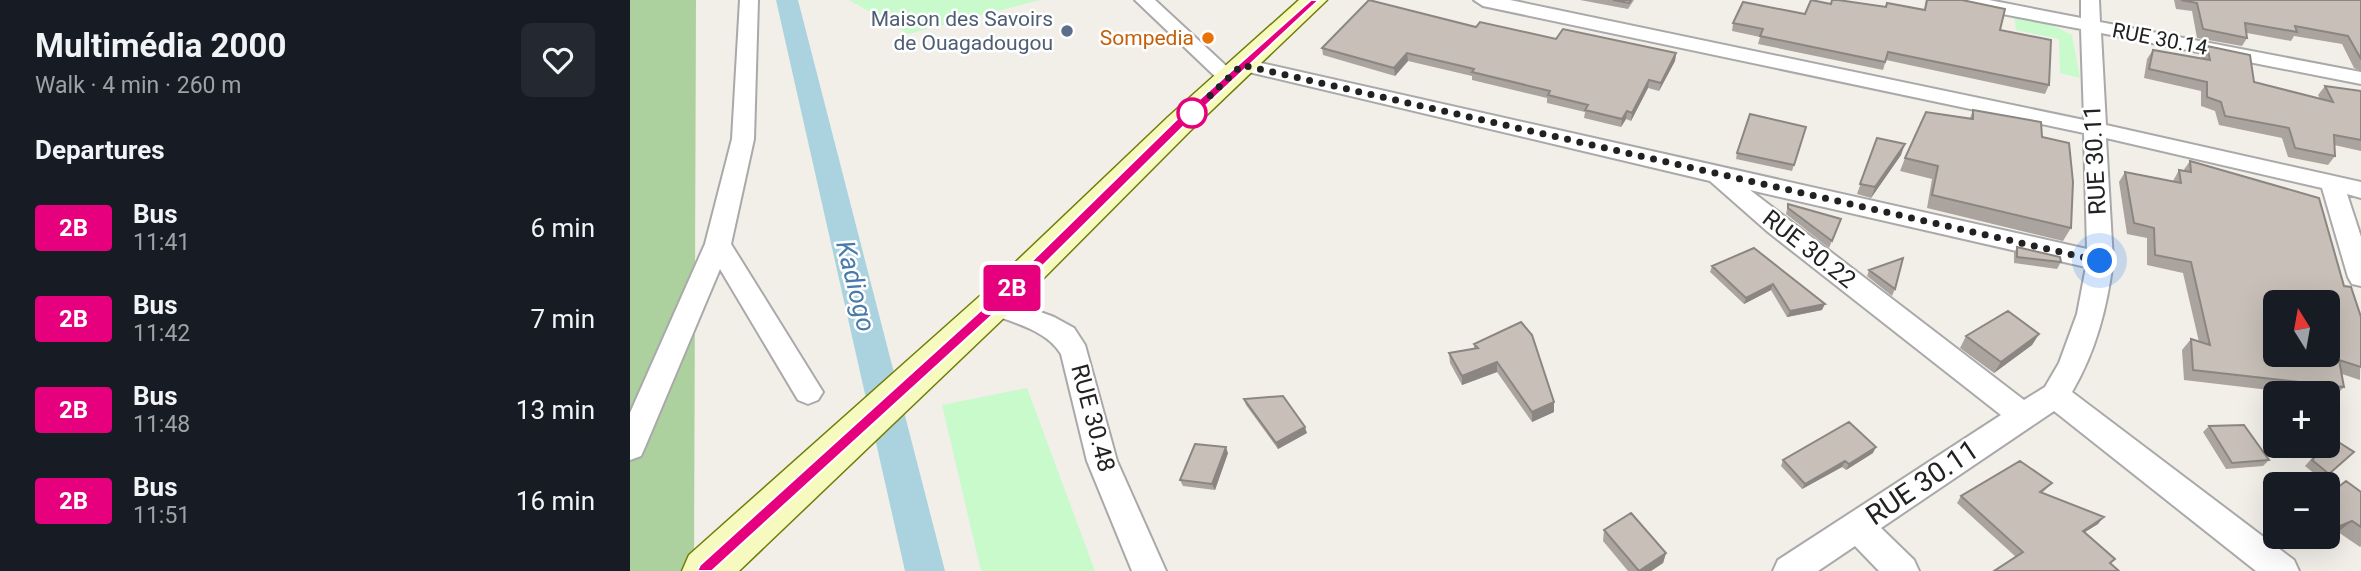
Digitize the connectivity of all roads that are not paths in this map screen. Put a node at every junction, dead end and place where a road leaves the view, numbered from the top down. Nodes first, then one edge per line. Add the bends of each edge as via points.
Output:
1 (749, 0) edge
2 (1144, 0) edge
3 (1314, 0) edge
4 (1483, 0) edge
5 (1960, 0) edge
6 (2090, 0) edge
7 (2090, 26) junction
8 (1236, 72) junction
9 (2361, 78) edge
10 (2095, 129) junction
11 (1718, 175) junction
12 (2332, 184) junction
13 (2361, 190) edge
14 (718, 244) junction
15 (2100, 261) junction
16 (2361, 277) edge
17 (995, 305) junction
18 (808, 392) dead end
19 (2055, 395) junction
20 (2021, 415) junction
21 (630, 447) edge
22 (1857, 526) junction
23 (706, 571) edge
24 (1149, 571) edge
25 (1790, 571) edge
26 (1902, 571) edge
27 (2282, 571) edge

1 - 14 street via 743,139
2 - 8 street
3 - 8 street
4 - 10 street
5 - 7 street, RUE 30.14
6 - 7 street, RUE 30.11
7 - 9 street, RUE 30.14
7 - 10 street, RUE 30.11
8 - 11 street, RUE 30.22
8 - 17 street
10 - 12 street
10 - 15 street, RUE 30.11
11 - 15 street
11 - 20 street, RUE 30.22
12 - 13 street
12 - 16 street
14 - 18 street
14 - 21 street
15 - 19 street, RUE 30.11 via 2095,300 2076,363
17 - 23 street
17 - 24 street, RUE 30.48 via 1064,335 1075,353 1102,461
19 - 20 street, RUE 30.11
19 - 27 street
20 - 22 street, RUE 30.11
22 - 25 street, RUE 30.11
22 - 26 street

